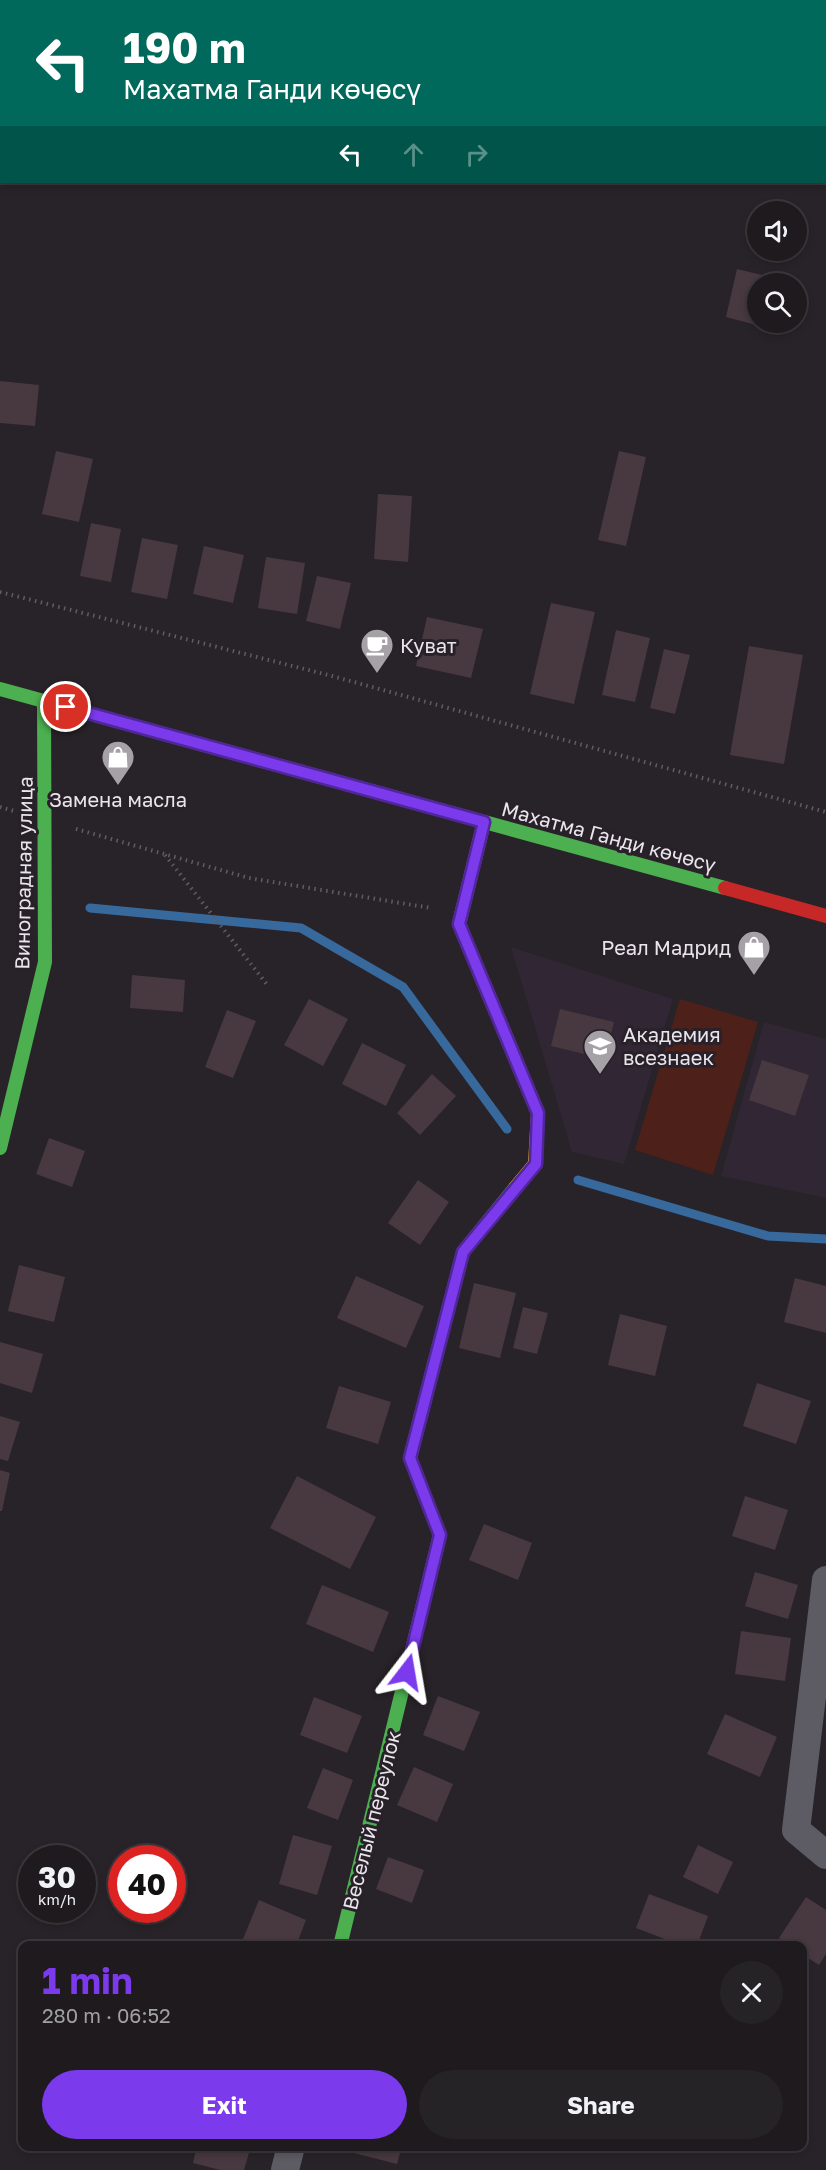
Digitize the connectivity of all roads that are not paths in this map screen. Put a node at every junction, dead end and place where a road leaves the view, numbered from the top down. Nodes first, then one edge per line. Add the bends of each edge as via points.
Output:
1 (0, 689) edge
2 (44, 701) junction
3 (484, 822) junction
4 (826, 916) edge
5 (0, 1148) edge
6 (826, 1580) edge
7 (826, 1855) edge
8 (341, 1941) edge
9 (290, 2151) edge
10 (285, 2170) edge

1 - 2 street, Махатма Ганди көчөсү
2 - 3 street, Махатма Ганди көчөсү
2 - 5 street, Виноградная улица via 45,962
3 - 4 street, Махатма Ганди көчөсү
3 - 8 street, Веселый переулок via 459,924 538,1113 536,1164 463,1252 410,1458 440,1535
6 - 7 street via 796,1830
9 - 10 street

